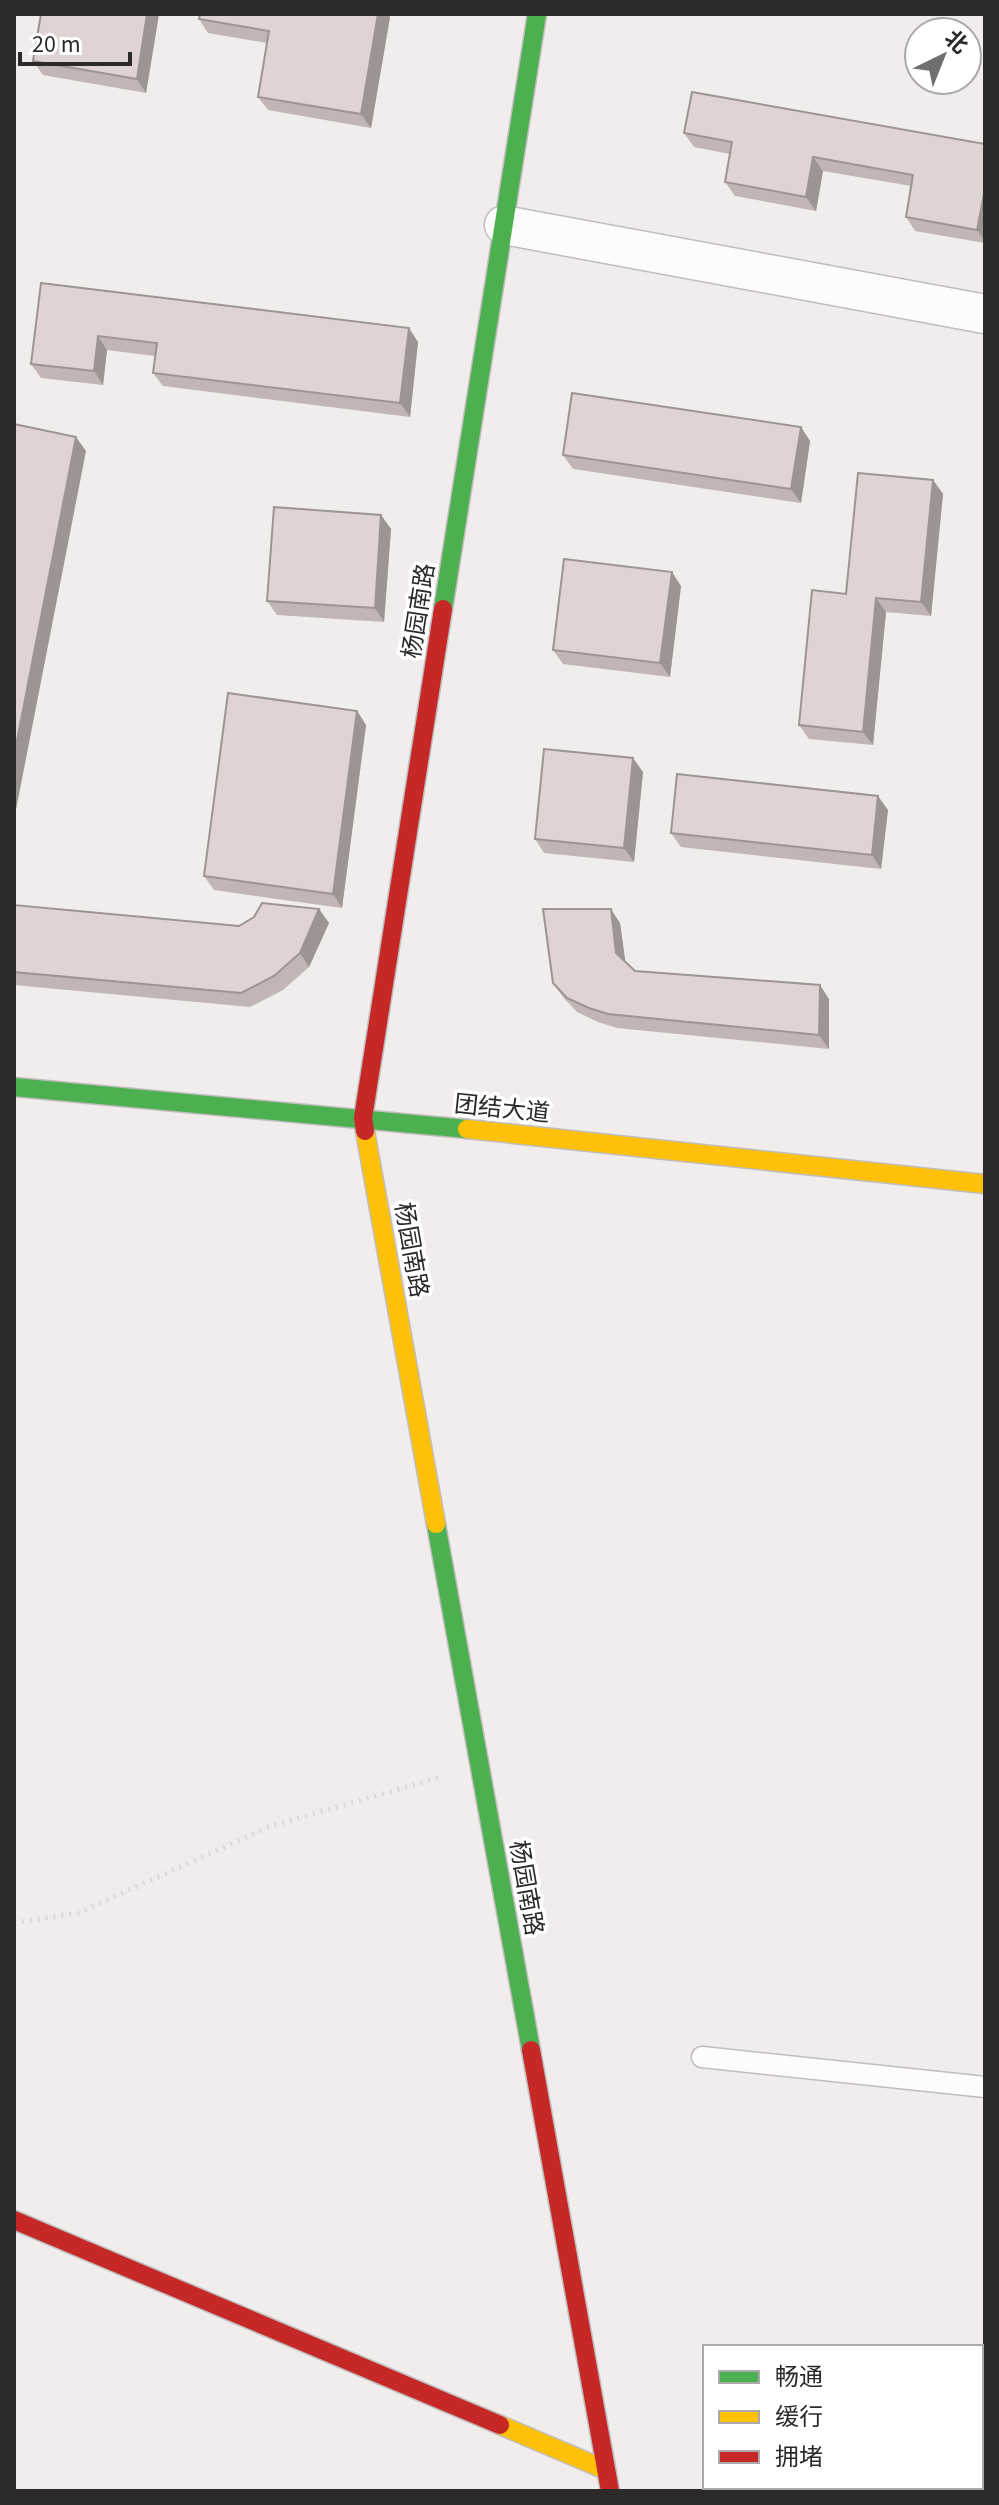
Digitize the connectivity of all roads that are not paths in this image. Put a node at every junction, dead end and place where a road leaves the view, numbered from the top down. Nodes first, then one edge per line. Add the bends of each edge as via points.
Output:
1 (537, 14) edge
2 (504, 225) junction
3 (985, 314) edge
4 (14, 1087) edge
5 (363, 1118) junction
6 (985, 1184) edge
7 (702, 2057) dead end
8 (985, 2087) edge
9 (14, 2220) edge
10 (606, 2470) junction
11 (610, 2491) edge

1 - 2 street, 杨园南路
2 - 3 street
2 - 5 street, 杨园南路
4 - 5 street, 团结大道
5 - 6 street, 团结大道
5 - 10 street, 杨园南路
7 - 8 lane
9 - 10 street
10 - 11 street, 杨园南路

